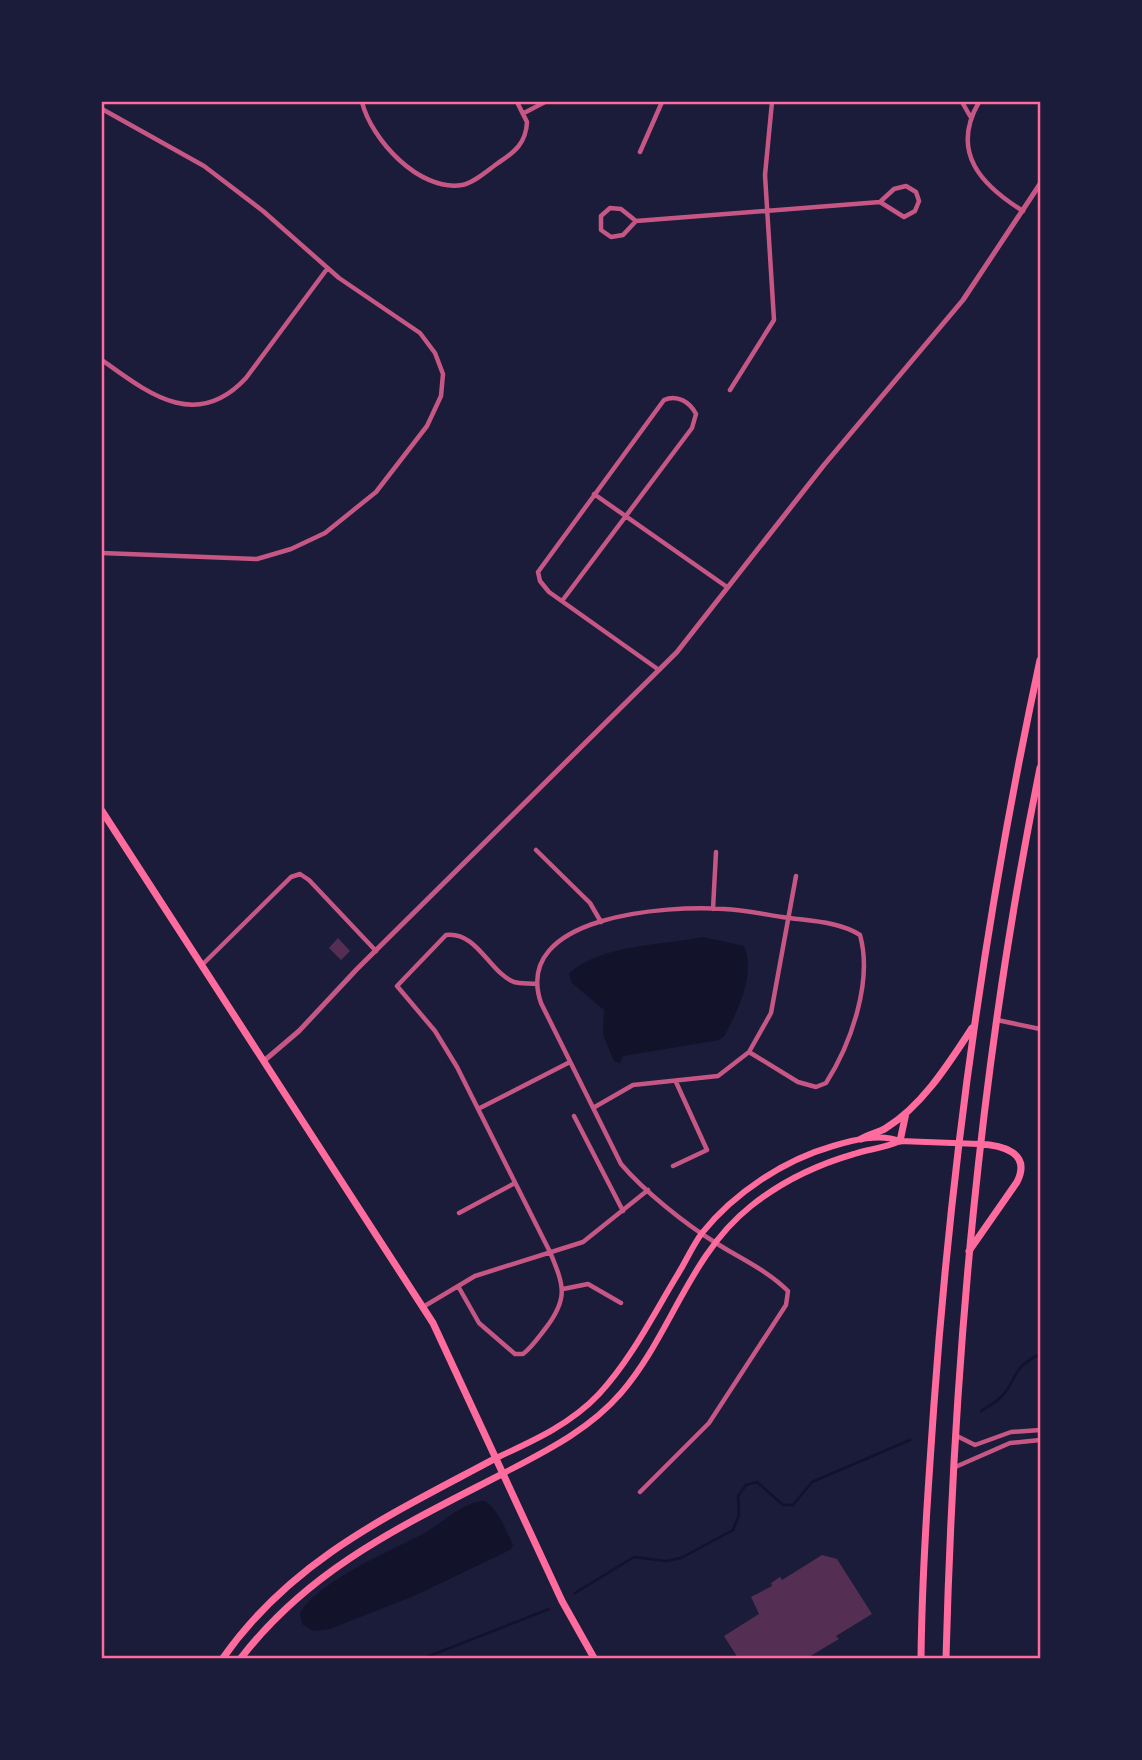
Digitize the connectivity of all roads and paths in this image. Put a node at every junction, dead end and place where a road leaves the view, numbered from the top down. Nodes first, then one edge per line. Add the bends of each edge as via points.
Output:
1 (362, 102) edge
2 (517, 102) edge
3 (545, 102) edge
4 (663, 102) edge
5 (772, 102) edge
6 (962, 102) edge
7 (979, 102) edge
8 (102, 109) edge
9 (524, 113) junction
10 (970, 117) junction
11 (640, 152) dead end
12 (1041, 184) edge
13 (880, 202) junction
14 (768, 211) junction
15 (1023, 211) junction
16 (636, 221) junction
17 (327, 269) junction
18 (102, 360) edge
19 (730, 390) dead end
20 (594, 494) junction
21 (625, 517) junction
22 (102, 553) edge
23 (727, 587) junction
24 (562, 601) junction
25 (1041, 660) edge
26 (659, 670) junction
27 (1041, 768) edge
28 (102, 811) edge
29 (536, 850) dead end
30 (716, 852) dead end
31 (796, 876) dead end
32 (713, 909) junction
33 (790, 918) junction
34 (601, 922) junction
35 (376, 951) junction
36 (202, 965) junction
37 (537, 984) junction
38 (996, 1019) junction
39 (973, 1026) junction
40 (1041, 1029) edge
41 (749, 1052) junction
42 (265, 1060) junction
43 (570, 1062) junction
44 (676, 1082) junction
45 (593, 1108) junction
46 (478, 1109) junction
47 (906, 1113) junction
48 (574, 1116) dead end
49 (861, 1139) junction
50 (900, 1142) junction
51 (957, 1144) junction
52 (979, 1144) junction
53 (674, 1166) dead end
54 (515, 1184) junction
55 (648, 1190) junction
56 (623, 1211) junction
57 (459, 1213) dead end
58 (702, 1233) junction
59 (714, 1242) junction
60 (969, 1251) junction
61 (550, 1252) junction
62 (458, 1286) junction
63 (563, 1289) junction
64 (621, 1303) dead end
65 (423, 1307) junction
66 (1041, 1430) edge
67 (954, 1435) junction
68 (1041, 1440) edge
69 (496, 1458) junction
70 (953, 1468) junction
71 (504, 1473) junction
72 (640, 1492) dead end
73 (223, 1658) edge
74 (241, 1658) edge
75 (594, 1658) edge
76 (922, 1658) edge
77 (946, 1658) edge

1 - 9 street via 371,125 395,157 450,186 468,183 514,153 527,131
2 - 9 street
3 - 9 street
4 - 11 street
5 - 14 street via 765,158
6 - 10 street
7 - 10 street
8 - 17 street via 204,166
10 - 15 street via 968,144 974,166 988,187
12 - 15 street
13 - 13 street via 902,186 912,188 919,201 915,211 904,217
13 - 14 street
14 - 16 street
14 - 19 street via 774,320
15 - 23 street via 963,300
16 - 16 street via 615,208 604,211 599,224 603,233 615,237
17 - 18 street via 246,378 219,399 200,404 163,401
17 - 22 street via 420,333 443,374 436,412 376,492 325,533 257,559
20 - 21 street
20 - 21 street via 664,400 674,397 688,404 696,414 695,423
20 - 24 street via 540,567 543,586
21 - 23 street
21 - 24 street
23 - 26 street
24 - 26 street
25 - 39 main road via 1018,761
26 - 35 street
27 - 38 main road
28 - 36 main road
29 - 34 street via 590,903
30 - 32 street
31 - 33 street
32 - 33 street
32 - 34 street via 665,910
33 - 41 street via 771,1013
33 - 41 street via 848,927 860,935 864,968 857,1012 833,1071 826,1083 816,1087 797,1082
34 - 37 street via 576,929 548,948 538,965
35 - 36 street via 300,874 291,877
35 - 42 street
36 - 42 main road
37 - 43 street via 541,1003
37 - 46 street via 515,982 456,934 446,935 397,986 435,1031
38 - 40 street
38 - 52 main road
39 - 47 main road via 951,1061
39 - 51 main road
41 - 44 street via 718,1076
42 - 65 main road
43 - 45 street
43 - 46 street
44 - 45 street via 633,1085
44 - 53 street via 707,1150
45 - 55 street via 621,1164
46 - 54 street
47 - 49 main road
47 - 50 main road
48 - 56 street
49 - 50 main road via 889,1137
49 - 58 main road via 825,1148 781,1168 740,1196
50 - 51 main road
50 - 59 main road via 833,1160 799,1175 749,1208
51 - 52 main road
51 - 76 main road via 932,1431
52 - 60 main road
52 - 60 main road via 1006,1147 1021,1168 1017,1182
54 - 57 street
54 - 61 street
55 - 56 street
55 - 58 street
56 - 61 street via 583,1242
58 - 59 street
58 - 69 main road via 624,1365 597,1396 559,1427
59 - 71 main road via 637,1373 615,1399 558,1444
59 - 72 street via 774,1276 788,1291 786,1305 709,1423
60 - 67 main road
61 - 62 street
61 - 63 street
62 - 63 street via 479,1323 515,1354 523,1354 556,1314
62 - 65 street
63 - 64 street via 588,1284
65 - 69 main road
66 - 67 street via 1011,1432 975,1445
67 - 70 main road
68 - 70 street via 1010,1443
69 - 71 main road
69 - 73 main road via 326,1553 266,1605
70 - 77 main road
71 - 74 main road via 334,1566 276,1617
71 - 75 main road via 562,1601

